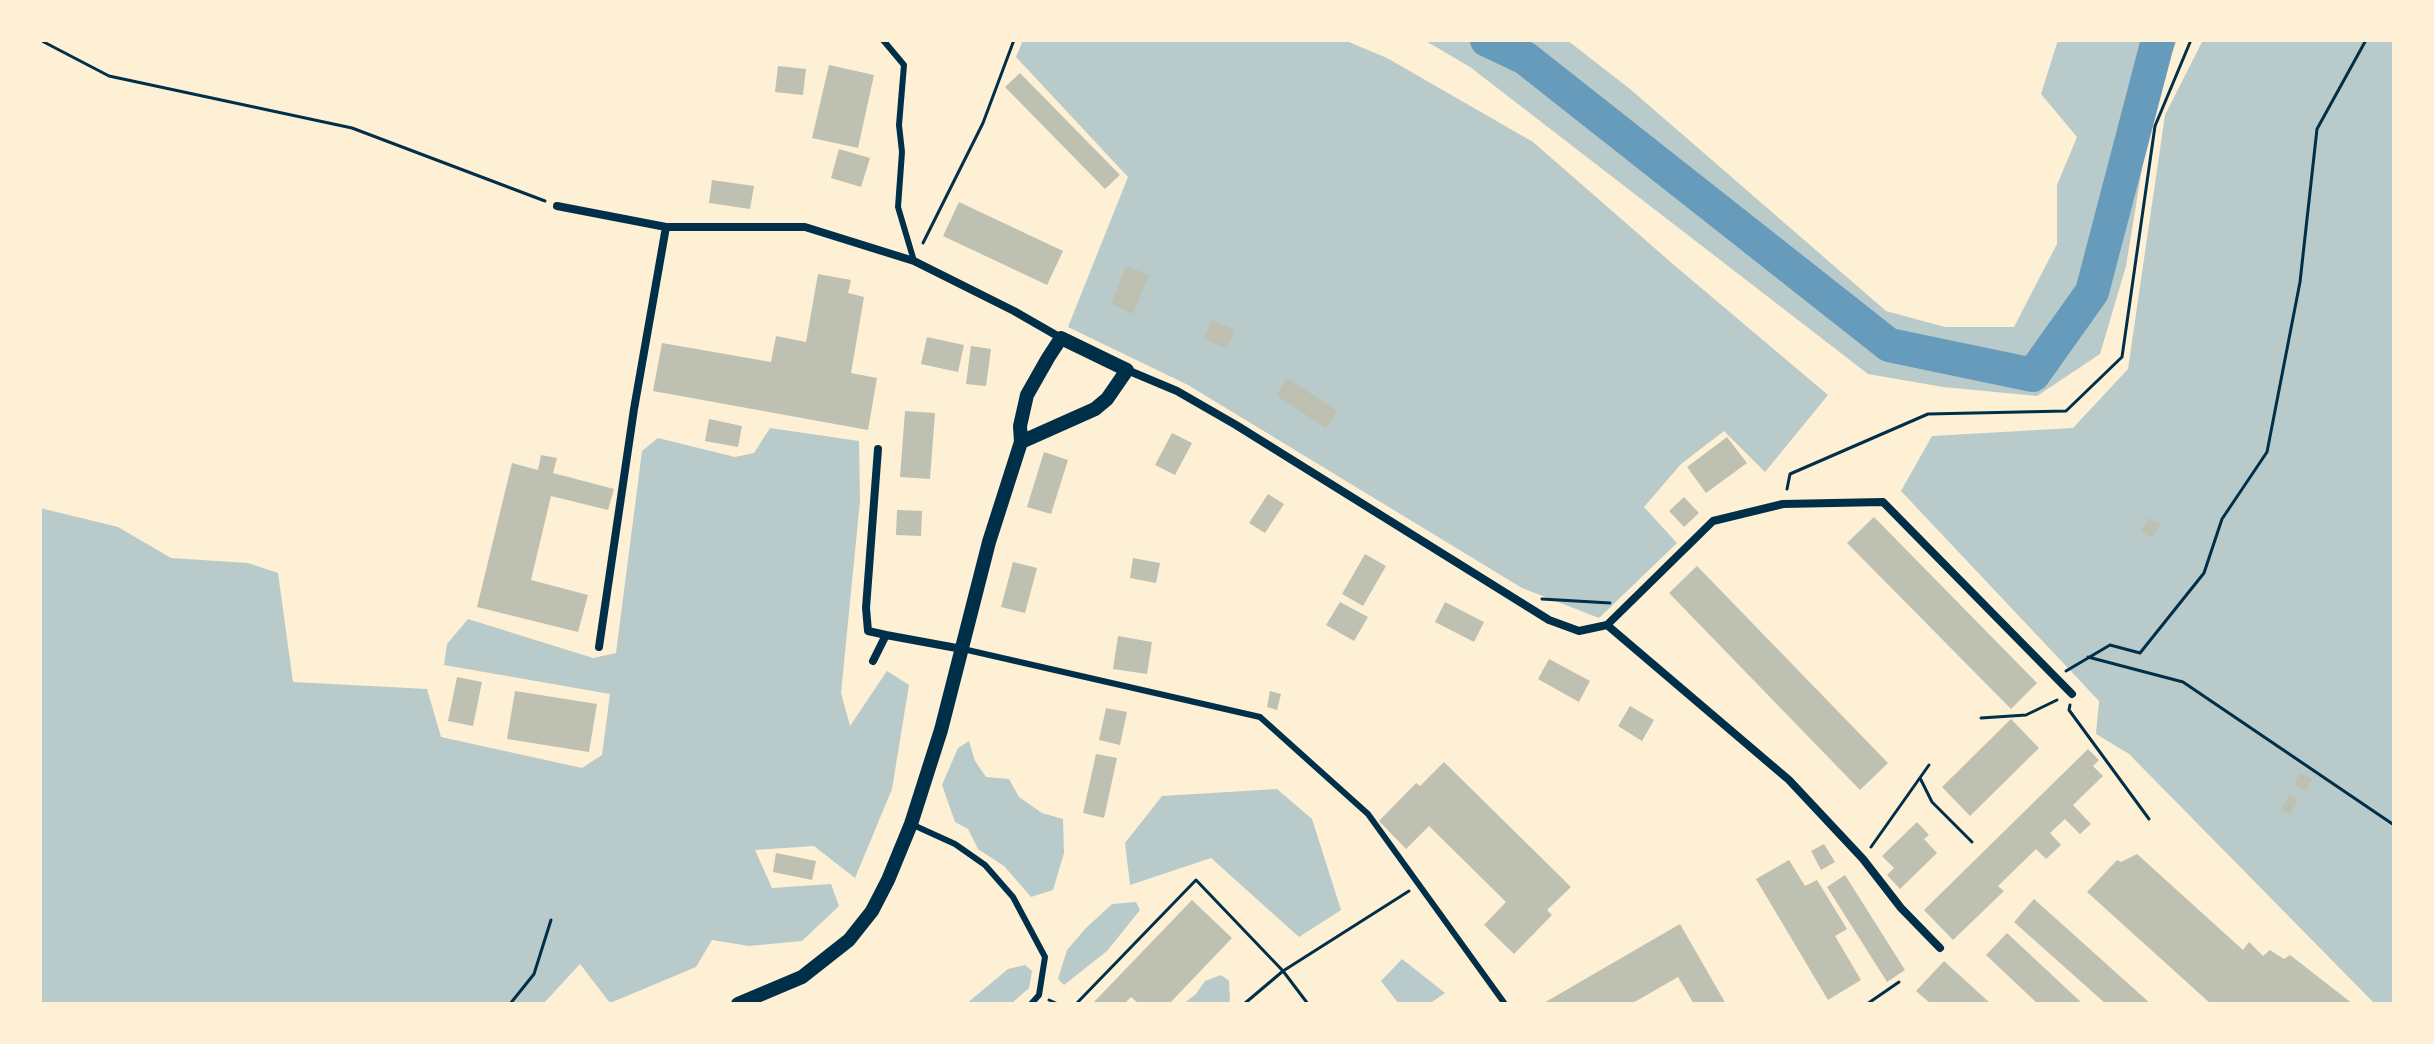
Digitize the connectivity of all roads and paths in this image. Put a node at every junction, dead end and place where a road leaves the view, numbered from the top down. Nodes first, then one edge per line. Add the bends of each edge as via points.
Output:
1 (40, 40) edge
2 (883, 40) edge
3 (1014, 40) edge
4 (2191, 40) edge
5 (2366, 40) edge
6 (557, 206) joint
7 (666, 227) junction
8 (914, 261) junction
9 (1061, 338) junction
10 (1127, 370) junction
11 (1021, 442) junction
12 (878, 449) dead end
13 (1783, 504) junction
14 (1514, 598) junction
15 (1626, 605) junction
16 (1607, 625) junction
17 (886, 635) junction
18 (599, 647) dead end
19 (962, 649) junction
20 (2088, 657) junction
21 (873, 661) dead end
22 (2056, 677) junction
23 (2072, 694) junction
24 (1981, 718) dead end
25 (1929, 765) dead end
26 (1920, 778) junction
27 (2149, 819) dead end
28 (911, 824) junction
29 (2394, 825) edge
30 (1972, 842) dead end
31 (1863, 859) junction
32 (1419, 884) junction
33 (551, 920) dead end
34 (1940, 948) dead end
35 (1283, 971) junction
36 (1899, 982) dead end
37 (510, 1004) edge
38 (738, 1004) edge
39 (1031, 1004) edge
40 (1076, 1004) edge
41 (1244, 1004) edge
42 (1308, 1004) edge
43 (1505, 1004) edge
44 (1867, 1004) edge

1 - 6 path via 109,76 352,128
2 - 8 lane via 904,65 898,207
3 - 8 path via 983,123
4 - 13 path via 2155,126 2122,357 2066,411 1928,414 1790,474
5 - 20 path via 2317,129 2300,282 2267,452 2222,519 2204,573 2140,653 2110,645
6 - 7 street
7 - 8 street via 805,227
7 - 18 street
8 - 9 street
9 - 10 street
9 - 11 street via 1027,395
10 - 11 street via 1095,409
10 - 14 street via 1236,425
11 - 19 street
12 - 17 street via 866,608 868,631
13 - 15 street via 1713,521
13 - 22 street via 1883,502
14 - 15 path
14 - 16 street via 1579,631
15 - 16 street
16 - 31 street via 1789,780
17 - 19 street
17 - 21 street
19 - 28 street
19 - 32 lane via 1260,717 1368,814
20 - 22 path
20 - 29 path via 2183,682
22 - 23 street
23 - 24 path via 2026,715
23 - 27 path via 2069,710
25 - 26 path
26 - 30 path via 1932,802
26 - 31 path
28 - 38 street via 872,911 849,940 802,977
28 - 39 lane via 985,865 1013,897 1045,957 1039,995
31 - 34 street
32 - 35 path
32 - 43 lane
33 - 37 path via 534,974
35 - 40 path via 1196,880
35 - 41 path
35 - 42 path
36 - 44 path

